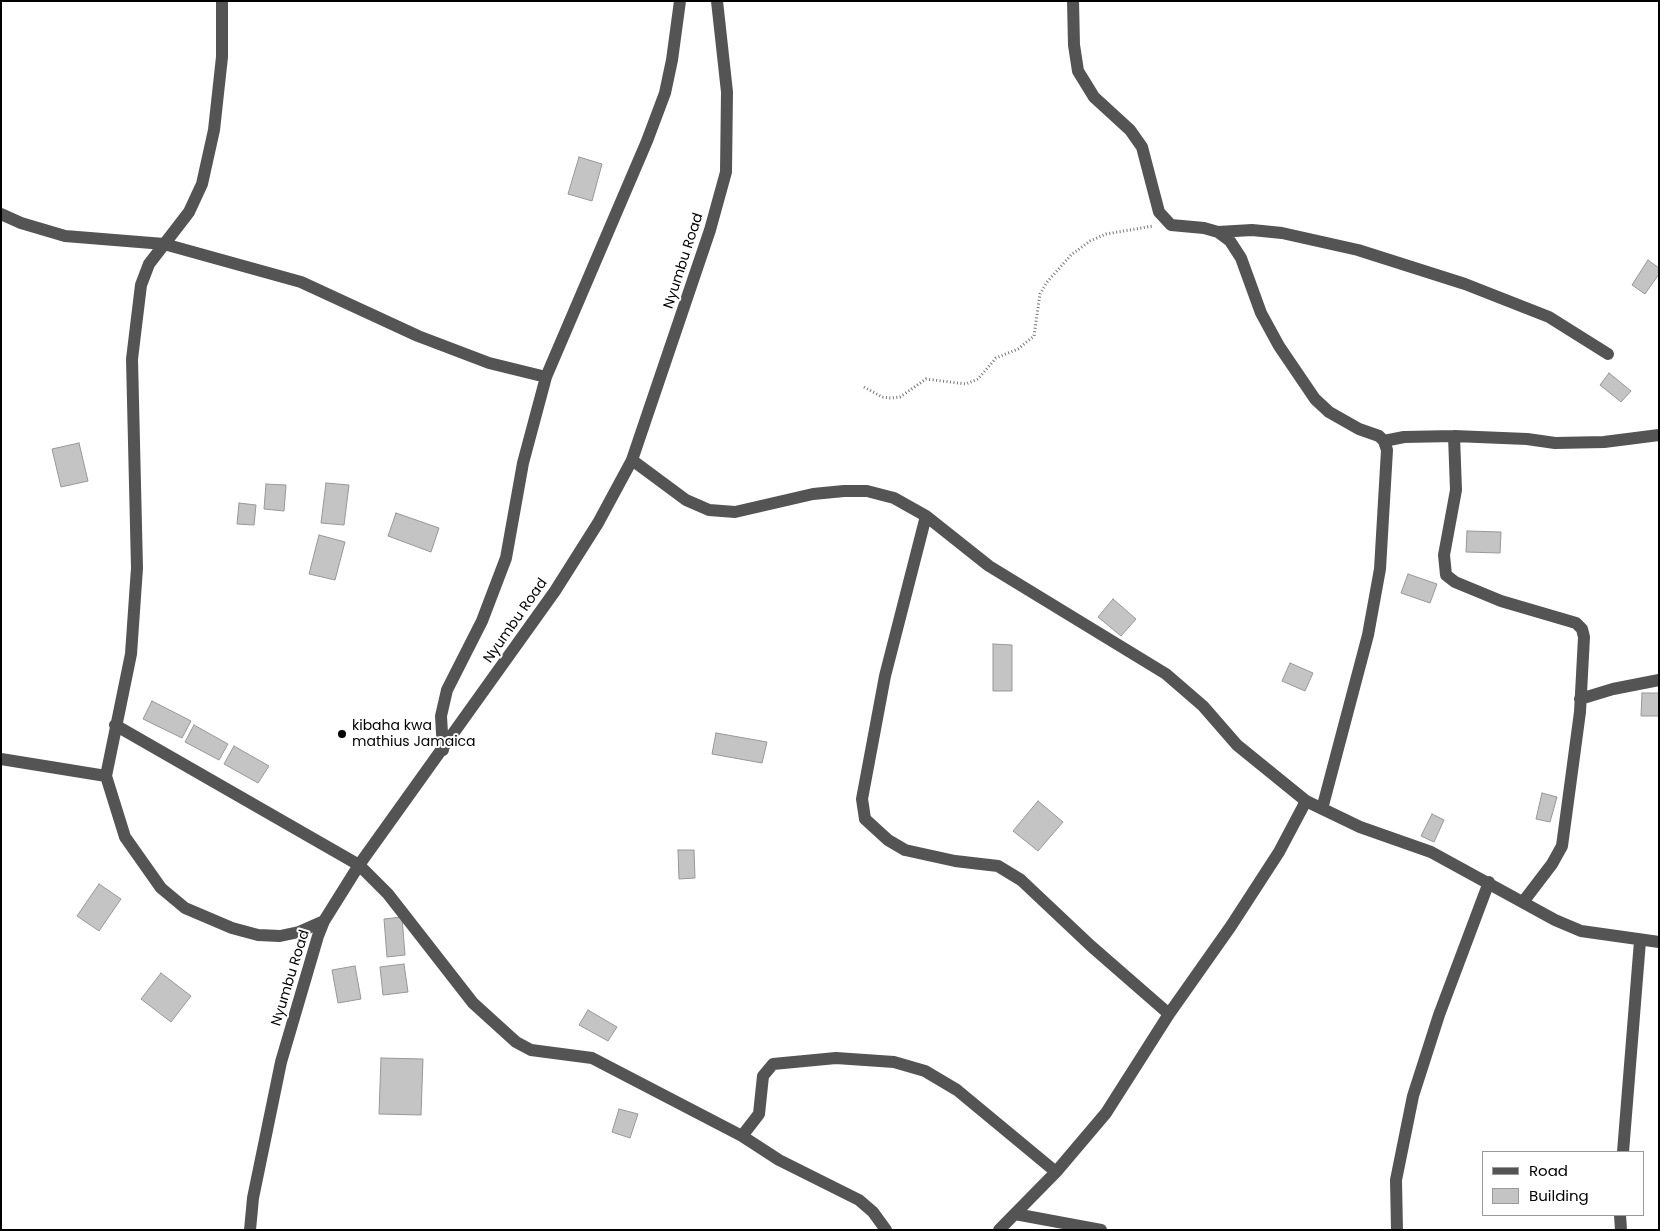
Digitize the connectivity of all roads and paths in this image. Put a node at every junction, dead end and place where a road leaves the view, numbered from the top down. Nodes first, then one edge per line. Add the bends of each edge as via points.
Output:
1 (222, 1) edge
2 (680, 1) edge
3 (717, 1) edge
4 (1073, 1) edge
5 (1, 214) edge
6 (1171, 224) junction
7 (1218, 232) junction
8 (164, 244) junction
9 (1608, 354) dead end
10 (546, 376) junction
11 (864, 387) dead end
12 (1659, 435) edge
13 (1454, 436) junction
14 (1384, 441) junction
15 (632, 460) junction
16 (926, 516) junction
17 (1659, 680) edge
18 (1580, 699) junction
19 (115, 726) junction
20 (443, 750) junction
21 (1, 759) edge
22 (106, 776) junction
23 (1306, 802) junction
24 (1322, 809) junction
25 (359, 865) junction
26 (1489, 882) junction
27 (1524, 902) junction
28 (324, 921) junction
29 (1640, 941) junction
30 (1659, 942) edge
31 (1169, 1014) junction
32 (742, 1136) junction
33 (1623, 1151) edge
34 (1056, 1172) junction
35 (1014, 1214) junction
36 (1620, 1216) edge
37 (250, 1230) edge
38 (886, 1230) edge
39 (999, 1230) edge
40 (1101, 1230) edge
41 (1397, 1230) edge
42 (1622, 1230) edge

1 - 8 street via 222,57 214,130 202,184 189,212
2 - 10 street via 665,93
3 - 15 street, Nyumbu Road via 728,92 726,172 710,230
4 - 6 street via 1078,71 1094,97 1130,130 1142,147 1159,212
5 - 8 street via 65,236
6 - 7 street
6 - 11 path via 1106,234 1071,255 1040,294 1034,336 1018,349 996,358 978,380 966,384 926,379 900,397 890,398
7 - 9 street via 1252,230 1282,233 1358,250 1464,284 1550,317
7 - 14 street via 1230,241 1241,258 1261,313 1278,346 1315,399 1329,412
8 - 10 street via 301,282 418,336 489,363
8 - 19 street via 149,264 142,285 132,360 137,568 131,654
10 - 20 street via 523,463 506,558 482,621 447,690 441,716
12 - 13 street via 1604,442 1555,443
13 - 14 street via 1404,437
13 - 18 street via 1456,490 1444,555 1446,575 1501,601 1576,623 1584,637
14 - 24 street via 1387,450 1380,569 1368,635
15 - 16 street via 686,500 709,510 735,512 813,494 867,491 894,498
15 - 20 street, Nyumbu Road via 598,523 555,591
16 - 23 street via 989,566 1166,674 1203,706 1237,745
16 - 31 street via 885,676 862,800 866,819 888,840 905,850 998,866 1021,880
17 - 18 street
18 - 27 street via 1562,846
19 - 22 street
19 - 25 street
20 - 25 street, Nyumbu Road
21 - 22 street
22 - 28 street via 125,837 161,888 185,908 258,935 280,936 299,932
23 - 24 street
23 - 31 street via 1279,852
24 - 26 street via 1360,827 1431,852
25 - 28 street, Nyumbu Road
25 - 32 street via 388,894 473,1003 516,1042 531,1050 592,1058
26 - 27 street
26 - 41 street via 1439,1015 1413,1096 1396,1180
27 - 29 street via 1581,931
28 - 37 street, Nyumbu Road via 281,1062 253,1198
29 - 30 street
29 - 33 street
31 - 34 street via 1106,1113
32 - 34 street via 759,1114 763,1076 773,1064 836,1058 894,1062 925,1071 957,1090
32 - 38 street via 779,1160 859,1200
34 - 35 street
35 - 39 street
35 - 40 street
36 - 42 street

